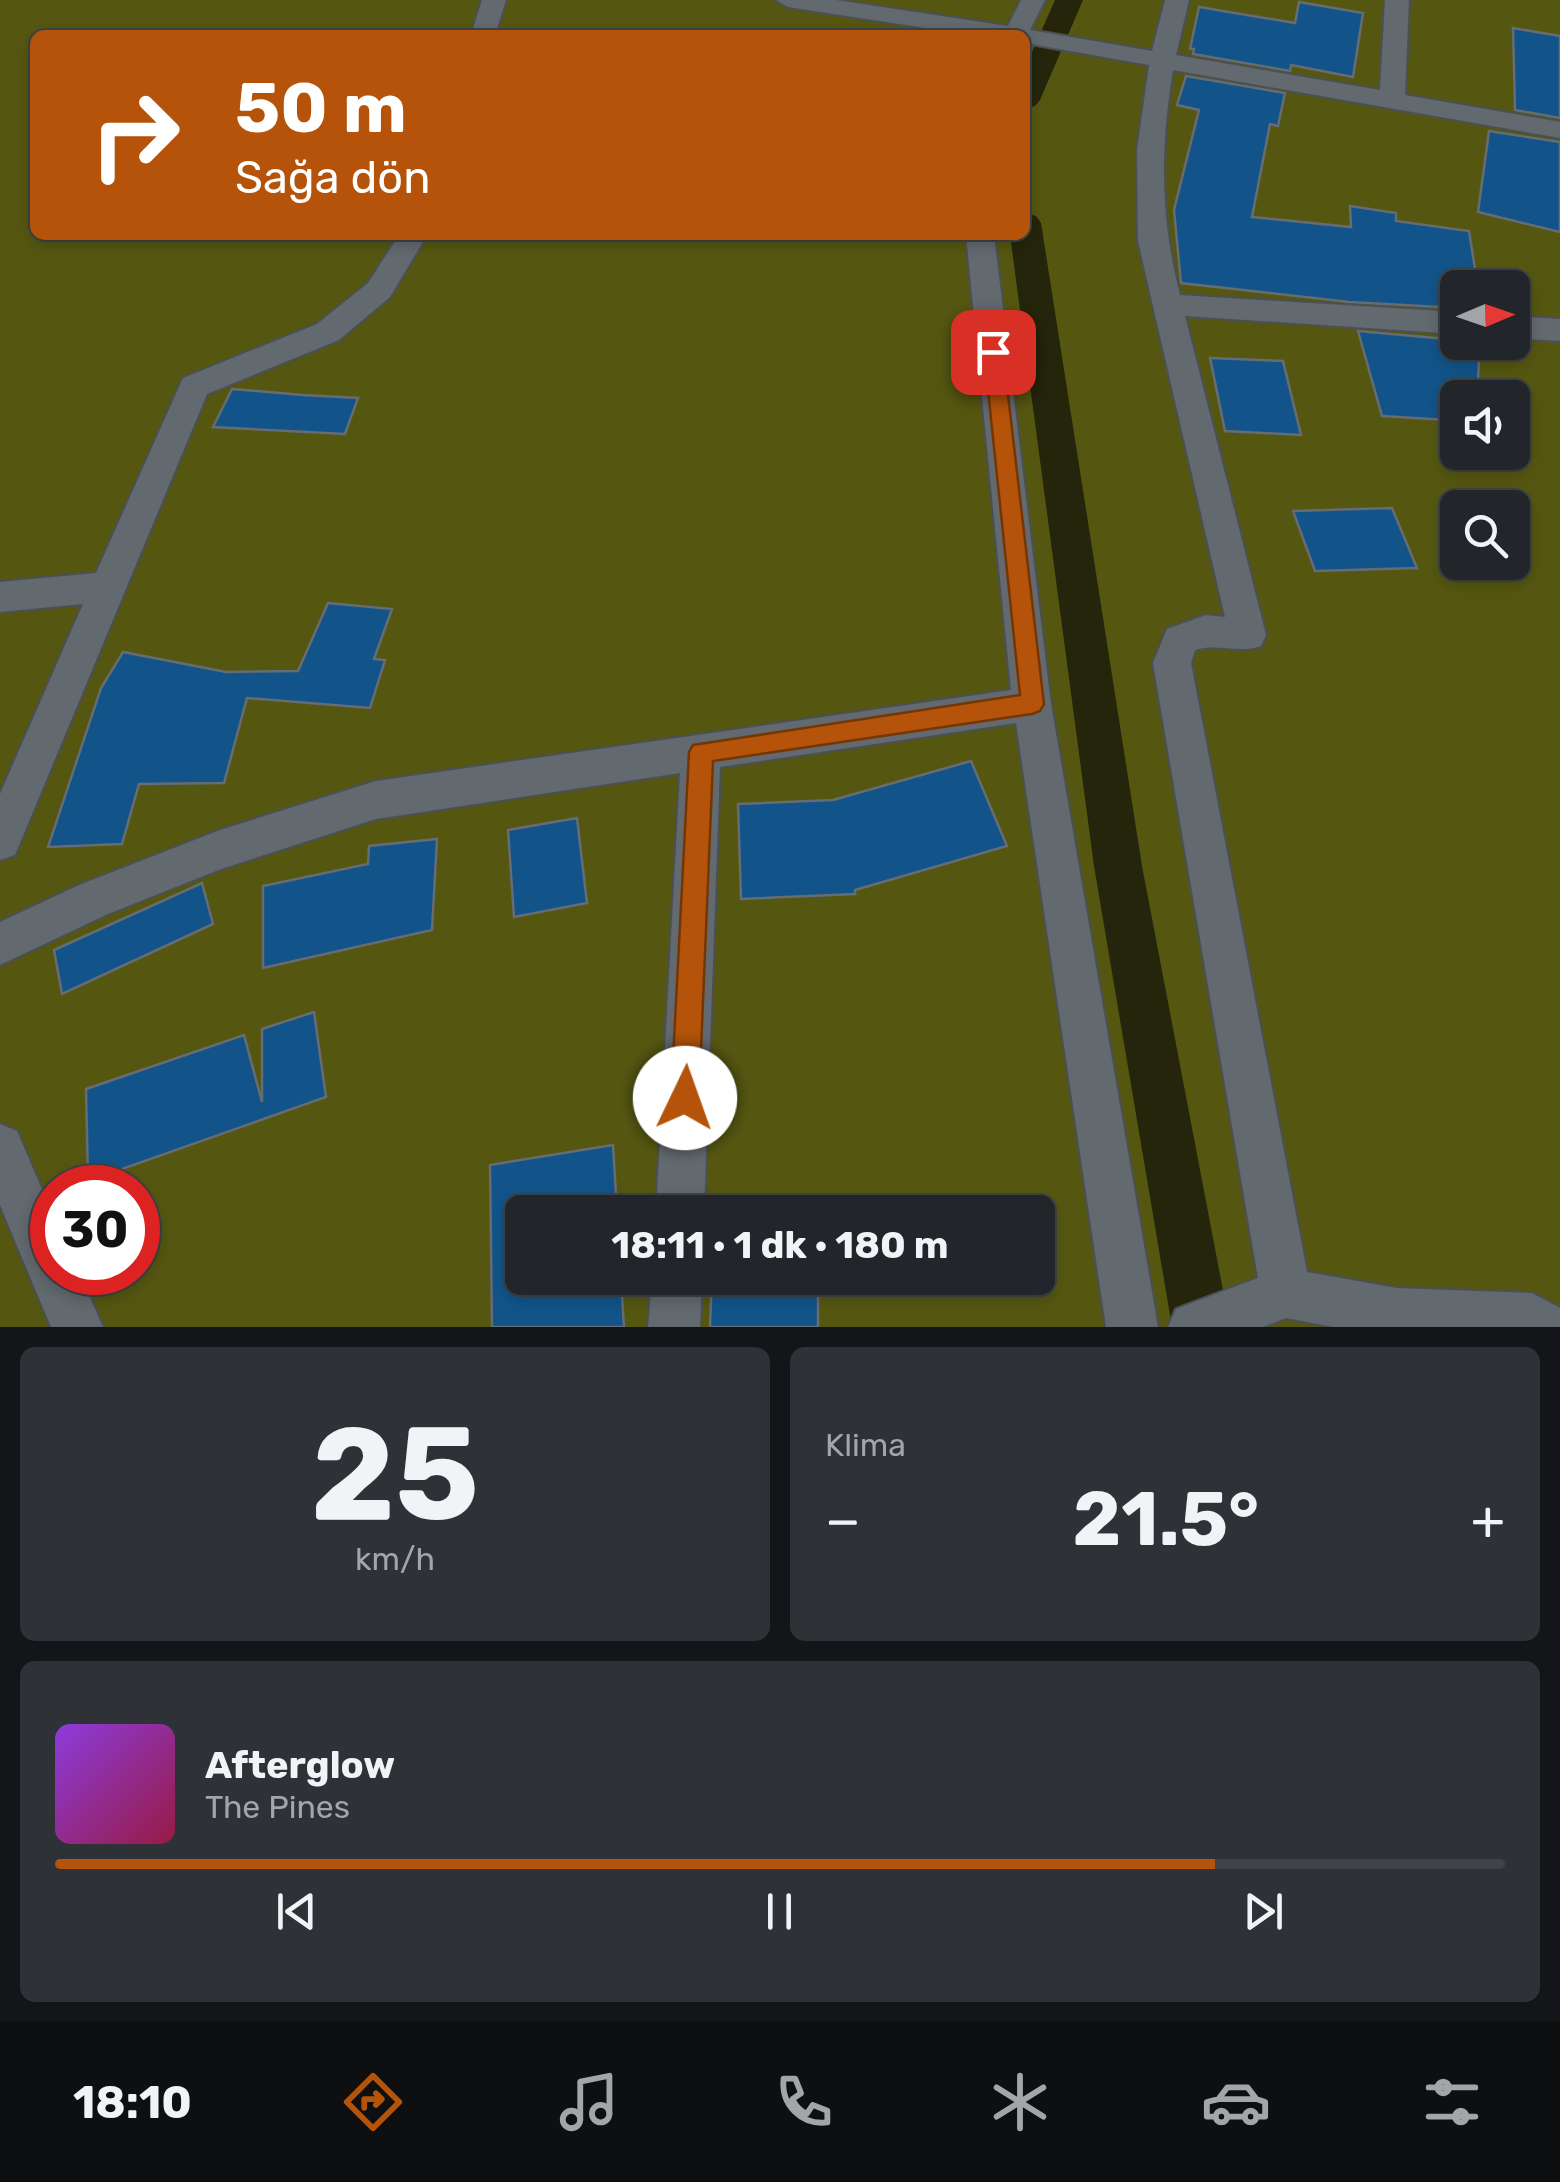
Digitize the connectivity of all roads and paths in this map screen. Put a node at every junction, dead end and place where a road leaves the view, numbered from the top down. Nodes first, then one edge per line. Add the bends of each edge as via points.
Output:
1 (494, 0) edge
2 (788, 0) edge
3 (1033, 0) edge
4 (1177, 0) edge
5 (1397, 0) edge
6 (485, 30) edge
7 (986, 30) edge
8 (1021, 30) edge
9 (1030, 37) edge
10 (1160, 58) junction
11 (1392, 99) junction
12 (1560, 130) edge
13 (411, 240) edge
14 (981, 240) edge
15 (1164, 304) junction
16 (1440, 322) edge
17 (1530, 328) edge
18 (1560, 330) edge
19 (106, 587) junction
20 (0, 596) edge
21 (1032, 704) junction
22 (701, 752) junction
23 (0, 841) edge
24 (0, 944) edge
25 (0, 1148) edge
26 (681, 1195) edge
27 (30, 1218) edge
28 (1286, 1293) junction
29 (63, 1295) edge
30 (675, 1295) edge
31 (77, 1327) edge
32 (674, 1327) edge
33 (1132, 1327) edge
34 (1194, 1327) edge
35 (1544, 1327) edge

1 - 6 street
2 - 7 street
3 - 8 street
4 - 10 street
5 - 11 street
9 - 10 street
10 - 11 street
10 - 15 street via 1148,196
11 - 12 street
13 - 19 street via 379,290 328,332 194,386
14 - 21 street
15 - 16 street
15 - 28 street via 1248,636 1206,631 1180,640 1172,664
17 - 18 street
19 - 20 street
19 - 23 street
21 - 22 street
21 - 33 street
22 - 24 street via 376,800 220,850
22 - 26 street
25 - 27 street
28 - 34 street
28 - 35 street via 1397,1313 1532,1319
29 - 31 street
30 - 32 street

